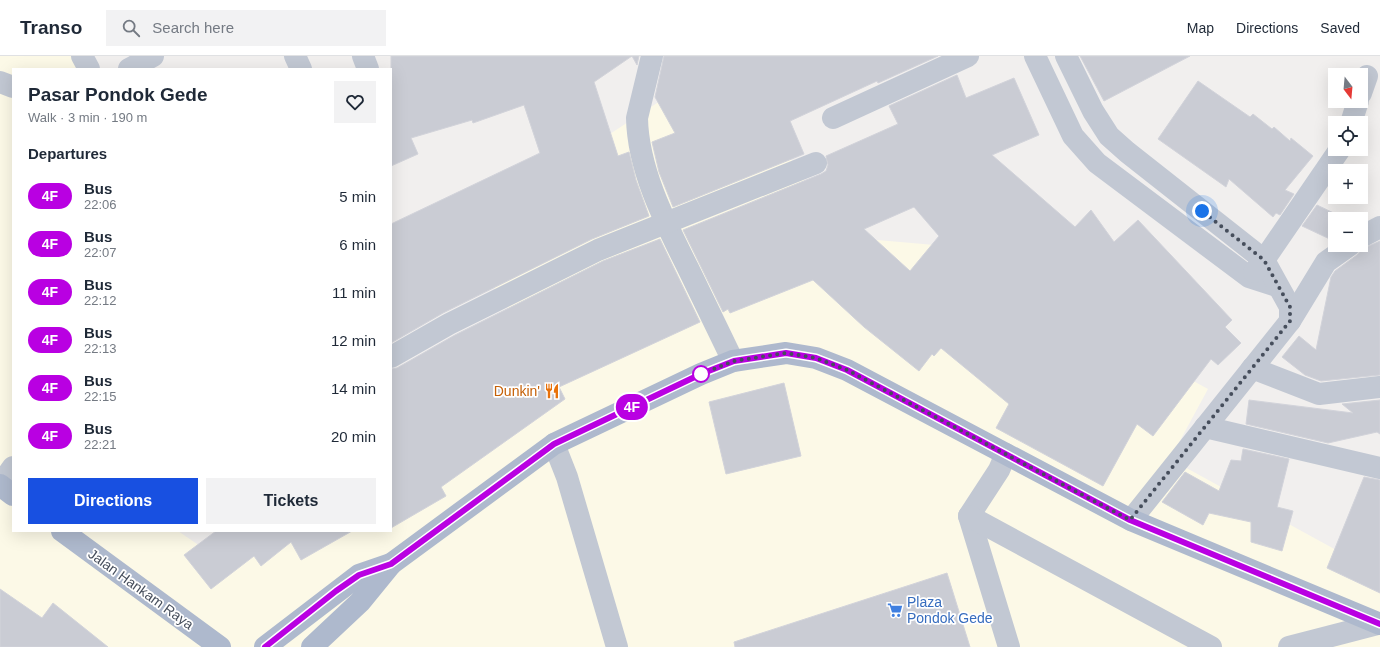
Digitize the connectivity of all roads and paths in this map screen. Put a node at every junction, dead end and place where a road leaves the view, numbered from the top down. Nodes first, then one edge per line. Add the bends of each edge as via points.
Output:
1 (82, 56) edge
2 (153, 56) edge
3 (295, 56) edge
4 (363, 56) edge
5 (652, 56) edge
6 (968, 56) edge
7 (1066, 56) edge
8 (1036, 61) edge
9 (88, 68) edge
10 (132, 68) edge
11 (301, 68) edge
12 (368, 68) edge
13 (0, 82) edge
14 (12, 87) edge
15 (833, 118) dead end
16 (1335, 156) edge
17 (816, 163) dead end
18 (665, 222) junction
19 (1340, 252) edge
20 (1264, 260) junction
21 (1249, 277) junction
22 (1277, 286) junction
23 (1290, 314) junction
24 (392, 356) edge
25 (734, 361) junction
26 (1252, 368) junction
27 (1380, 387) edge
28 (1205, 427) junction
29 (554, 444) junction
30 (1006, 454) junction
31 (12, 468) edge
32 (1380, 468) edge
33 (0, 485) edge
34 (12, 493) edge
35 (969, 516) junction
36 (1130, 520) junction
37 (63, 532) edge
38 (391, 564) junction
39 (1379, 624) edge
40 (220, 647) edge
41 (265, 647) edge
42 (312, 647) edge
43 (618, 647) edge
44 (1009, 647) edge
45 (1211, 647) edge
46 (1289, 647) edge

1 - 9 street
2 - 10 street
3 - 11 street
4 - 12 street
5 - 18 street via 637,118 637,128 646,168
6 - 15 street
7 - 8 street
7 - 20 street via 1093,111 1109,136
8 - 21 street via 1073,136 1097,163
13 - 14 street
16 - 20 street
17 - 18 street
18 - 24 street via 563,267 449,324
18 - 25 street
19 - 23 street via 1326,262
20 - 21 street
20 - 22 street
21 - 22 street
22 - 23 street
23 - 26 street
25 - 29 main road via 701,374
25 - 30 main road via 786,353 816,358 847,370
26 - 27 street via 1319,394
26 - 28 street
28 - 32 street
28 - 36 street
29 - 38 main road
29 - 43 street via 567,477
30 - 35 street via 999,470
30 - 36 main road
31 - 33 street
33 - 34 main road
35 - 44 street
35 - 45 street
36 - 39 main road
37 - 40 main road, Jalan Hankam Raya
38 - 41 main road via 359,575
38 - 42 main road via 360,602
39 - 46 street

